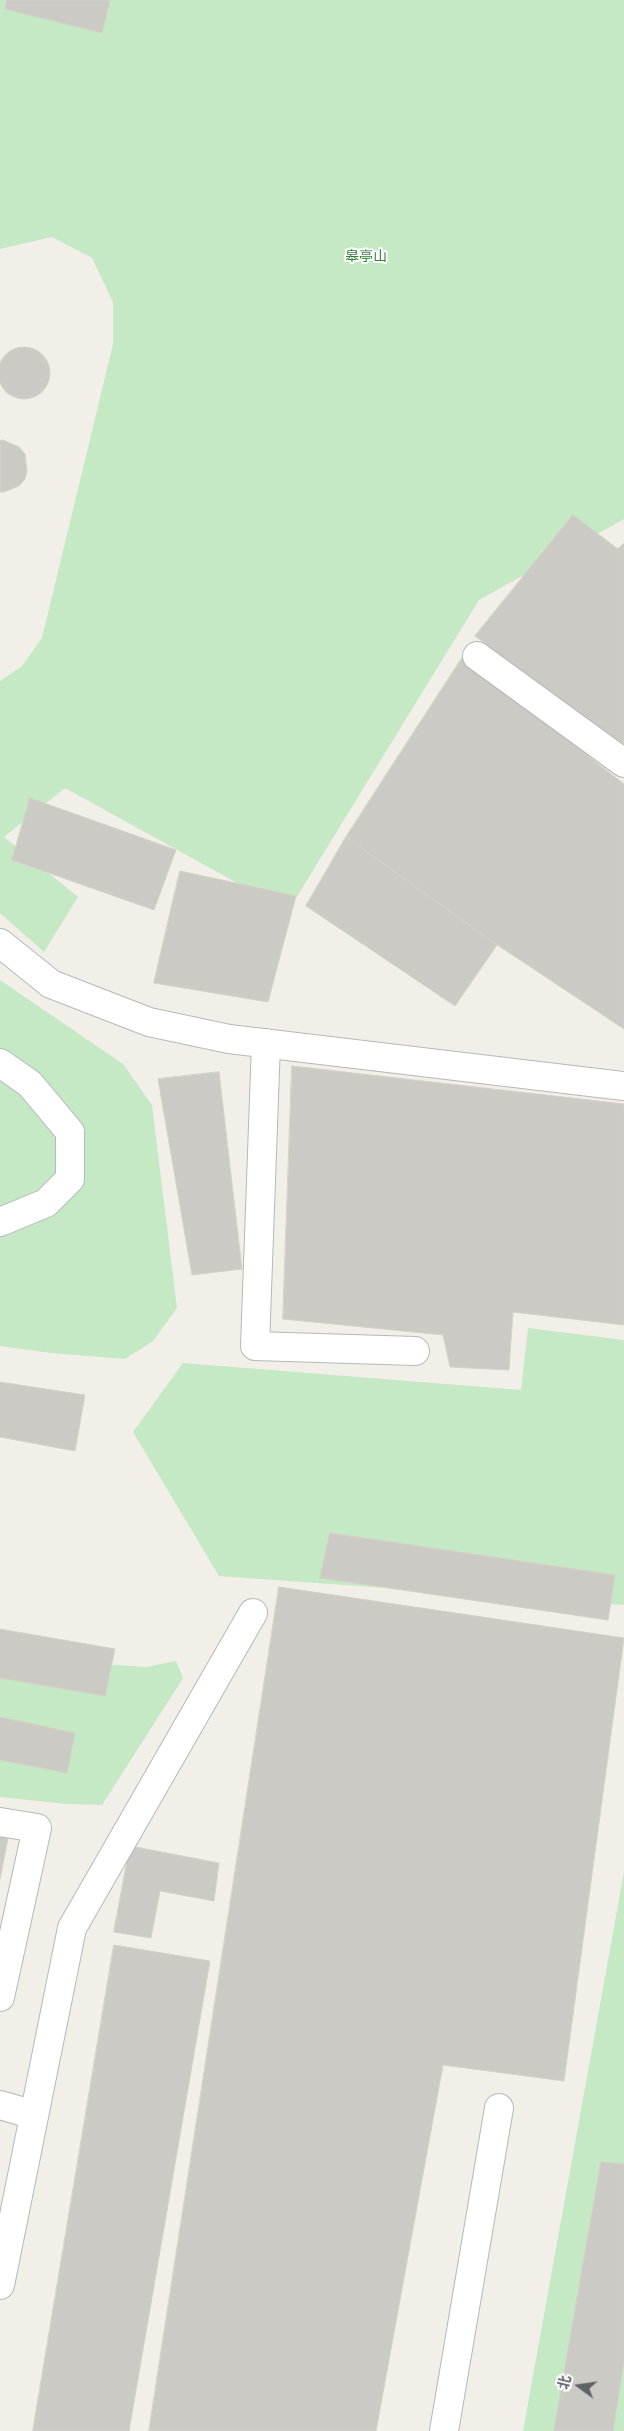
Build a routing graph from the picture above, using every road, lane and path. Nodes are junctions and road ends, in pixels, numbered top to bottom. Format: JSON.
{"nodes":[{"id":1,"x":477,"y":656,"type":"dead end"},
{"id":2,"x":624,"y":763,"type":"edge"},
{"id":3,"x":0,"y":943,"type":"edge"},
{"id":4,"x":266,"y":1043,"type":"junction"},
{"id":5,"x":0,"y":1063,"type":"edge"},
{"id":6,"x":624,"y":1086,"type":"edge"},
{"id":7,"x":0,"y":1222,"type":"edge"},
{"id":8,"x":415,"y":1352,"type":"dead end"},
{"id":9,"x":253,"y":1613,"type":"dead end"},
{"id":10,"x":0,"y":1822,"type":"edge"},
{"id":11,"x":0,"y":1997,"type":"edge"},
{"id":12,"x":0,"y":2105,"type":"edge"},
{"id":13,"x":499,"y":2108,"type":"dead end"},
{"id":14,"x":34,"y":2115,"type":"junction"},
{"id":15,"x":0,"y":2285,"type":"edge"},
{"id":16,"x":444,"y":2431,"type":"edge"}],
"edges":[{"from":1,"to":2,"type":"street"},
{"from":3,"to":4,"type":"street"},
{"from":4,"to":6,"type":"street"},
{"from":4,"to":8,"type":"street"},
{"from":5,"to":7,"type":"street"},
{"from":9,"to":14,"type":"street"},
{"from":10,"to":11,"type":"street"},
{"from":12,"to":14,"type":"street"},
{"from":13,"to":16,"type":"street"},
{"from":14,"to":15,"type":"street"}]}
